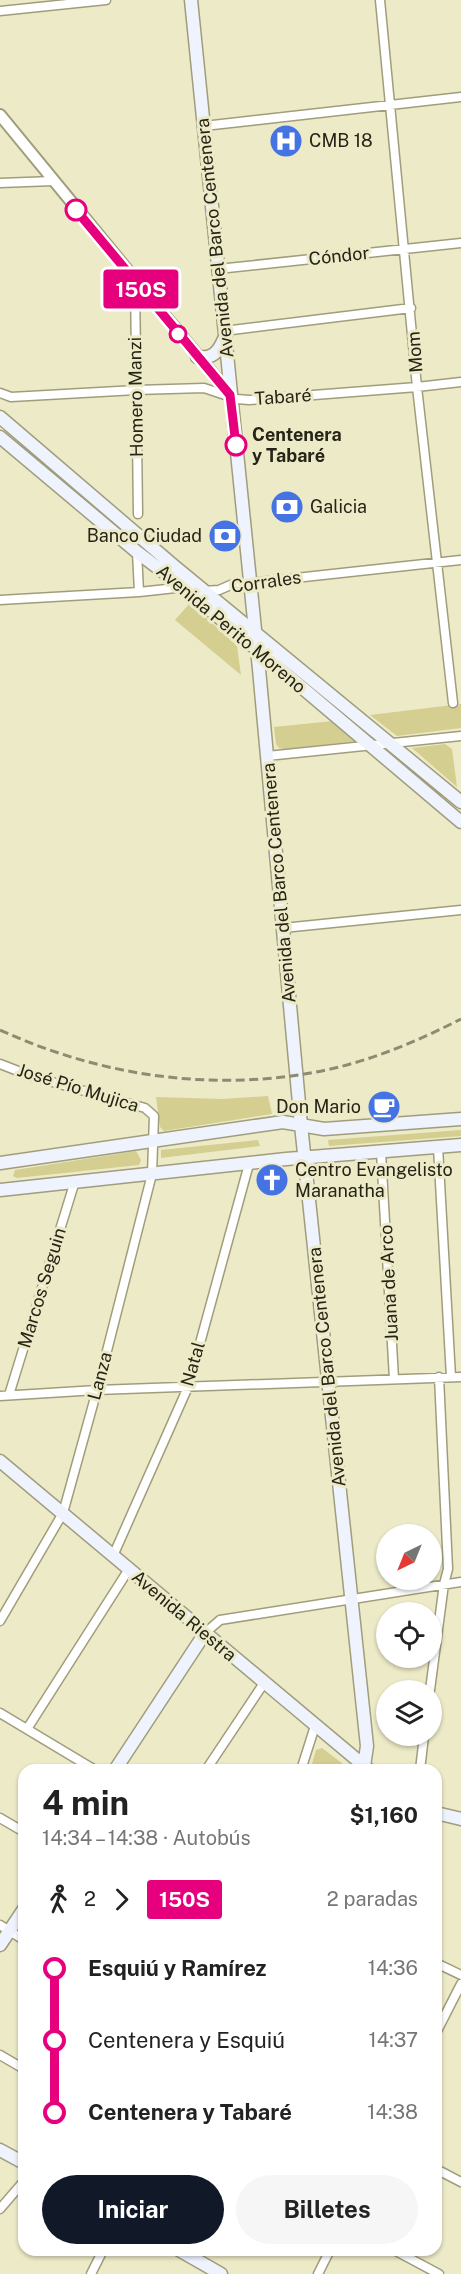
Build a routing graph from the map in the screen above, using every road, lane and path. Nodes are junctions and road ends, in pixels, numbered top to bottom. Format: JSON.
{"nodes":[{"id":1,"x":106,"y":0,"type":"edge"},
{"id":2,"x":191,"y":0,"type":"edge"},
{"id":3,"x":380,"y":0,"type":"edge"},
{"id":4,"x":0,"y":11,"type":"edge"},
{"id":5,"x":461,"y":97,"type":"edge"},
{"id":6,"x":391,"y":104,"type":"junction"},
{"id":7,"x":0,"y":114,"type":"edge"},
{"id":8,"x":204,"y":126,"type":"junction"},
{"id":9,"x":53,"y":181,"type":"junction"},
{"id":10,"x":0,"y":183,"type":"edge"},
{"id":11,"x":461,"y":243,"type":"edge"},
{"id":12,"x":405,"y":249,"type":"junction"},
{"id":13,"x":218,"y":269,"type":"junction"},
{"id":14,"x":135,"y":281,"type":"junction"},
{"id":15,"x":411,"y":308,"type":"junction"},
{"id":16,"x":224,"y":334,"type":"junction"},
{"id":17,"x":197,"y":357,"type":"junction"},
{"id":18,"x":461,"y":382,"type":"edge"},
{"id":19,"x":417,"y":387,"type":"junction"},
{"id":20,"x":136,"y":390,"type":"junction"},
{"id":21,"x":0,"y":393,"type":"edge"},
{"id":22,"x":230,"y":395,"type":"junction"},
{"id":23,"x":0,"y":417,"type":"edge"},
{"id":24,"x":0,"y":436,"type":"edge"},
{"id":25,"x":138,"y":514,"type":"dead end"},
{"id":26,"x":137,"y":552,"type":"junction"},
{"id":27,"x":461,"y":560,"type":"edge"},
{"id":28,"x":438,"y":563,"type":"junction"},
{"id":29,"x":249,"y":583,"type":"junction"},
{"id":30,"x":182,"y":586,"type":"junction"},
{"id":31,"x":139,"y":592,"type":"junction"},
{"id":32,"x":206,"y":592,"type":"junction"},
{"id":33,"x":0,"y":600,"type":"edge"},
{"id":34,"x":254,"y":631,"type":"junction"},
{"id":35,"x":256,"y":649,"type":"junction"},
{"id":36,"x":453,"y":703,"type":"dead end"},
{"id":37,"x":461,"y":736,"type":"edge"},
{"id":38,"x":391,"y":744,"type":"junction"},
{"id":39,"x":370,"y":746,"type":"junction"},
{"id":40,"x":267,"y":756,"type":"junction"},
{"id":41,"x":461,"y":802,"type":"edge"},
{"id":42,"x":461,"y":822,"type":"edge"},
{"id":43,"x":461,"y":910,"type":"edge"},
{"id":44,"x":283,"y":928,"type":"junction"},
{"id":45,"x":0,"y":1064,"type":"edge"},
{"id":46,"x":154,"y":1116,"type":"joint"},
{"id":47,"x":461,"y":1119,"type":"edge"},
{"id":48,"x":301,"y":1125,"type":"junction"},
{"id":49,"x":154,"y":1140,"type":"junction"},
{"id":50,"x":461,"y":1145,"type":"edge"},
{"id":51,"x":438,"y":1147,"type":"junction"},
{"id":52,"x":381,"y":1152,"type":"junction"},
{"id":53,"x":305,"y":1158,"type":"junction"},
{"id":54,"x":0,"y":1163,"type":"edge"},
{"id":55,"x":249,"y":1164,"type":"junction"},
{"id":56,"x":152,"y":1174,"type":"junction"},
{"id":57,"x":75,"y":1181,"type":"junction"},
{"id":58,"x":0,"y":1190,"type":"edge"},
{"id":59,"x":439,"y":1377,"type":"junction"},
{"id":60,"x":451,"y":1377,"type":"junction"},
{"id":61,"x":461,"y":1377,"type":"edge"},
{"id":62,"x":394,"y":1379,"type":"junction"},
{"id":63,"x":329,"y":1382,"type":"junction"},
{"id":64,"x":188,"y":1387,"type":"junction"},
{"id":65,"x":97,"y":1390,"type":"junction"},
{"id":66,"x":5,"y":1395,"type":"edge"},
{"id":67,"x":0,"y":1461,"type":"edge"},
{"id":68,"x":63,"y":1514,"type":"junction"},
{"id":69,"x":113,"y":1556,"type":"junction"},
{"id":70,"x":129,"y":1569,"type":"junction"},
{"id":71,"x":461,"y":1582,"type":"edge"},
{"id":72,"x":444,"y":1584,"type":"junction"},
{"id":73,"x":352,"y":1597,"type":"junction"},
{"id":74,"x":0,"y":1620,"type":"edge"},
{"id":75,"x":205,"y":1634,"type":"junction"},
{"id":76,"x":431,"y":1680,"type":"edge"},
{"id":77,"x":264,"y":1683,"type":"junction"},
{"id":78,"x":0,"y":1713,"type":"edge"},
{"id":79,"x":315,"y":1726,"type":"junction"},
{"id":80,"x":27,"y":1729,"type":"junction"},
{"id":81,"x":423,"y":1746,"type":"edge"},
{"id":82,"x":85,"y":1764,"type":"edge"},
{"id":83,"x":119,"y":1764,"type":"edge"},
{"id":84,"x":210,"y":1764,"type":"edge"},
{"id":85,"x":303,"y":1764,"type":"edge"},
{"id":86,"x":359,"y":1764,"type":"edge"},
{"id":87,"x":365,"y":1764,"type":"edge"},
{"id":88,"x":421,"y":1764,"type":"edge"},
{"id":89,"x":442,"y":1814,"type":"edge"},
{"id":90,"x":0,"y":1818,"type":"edge"},
{"id":91,"x":461,"y":1819,"type":"edge"},
{"id":92,"x":18,"y":1828,"type":"edge"},
{"id":93,"x":18,"y":1915,"type":"edge"},
{"id":94,"x":5,"y":1928,"type":"edge"},
{"id":95,"x":18,"y":1936,"type":"edge"},
{"id":96,"x":0,"y":1945,"type":"edge"},
{"id":97,"x":442,"y":1966,"type":"edge"},
{"id":98,"x":461,"y":1976,"type":"edge"},
{"id":99,"x":461,"y":1983,"type":"edge"},
{"id":100,"x":442,"y":2021,"type":"edge"},
{"id":101,"x":0,"y":2055,"type":"edge"},
{"id":102,"x":18,"y":2066,"type":"edge"},
{"id":103,"x":0,"y":2150,"type":"edge"},
{"id":104,"x":18,"y":2160,"type":"edge"},
{"id":105,"x":442,"y":2172,"type":"edge"},
{"id":106,"x":461,"y":2182,"type":"edge"},
{"id":107,"x":18,"y":2188,"type":"edge"},
{"id":108,"x":0,"y":2209,"type":"edge"},
{"id":109,"x":100,"y":2256,"type":"edge"},
{"id":110,"x":190,"y":2256,"type":"edge"},
{"id":111,"x":327,"y":2256,"type":"edge"},
{"id":112,"x":405,"y":2256,"type":"edge"},
{"id":113,"x":91,"y":2274,"type":"edge"},
{"id":114,"x":221,"y":2274,"type":"edge"},
{"id":115,"x":318,"y":2274,"type":"edge"},
{"id":116,"x":439,"y":2274,"type":"edge"}],
"edges":[{"from":1,"to":4,"type":"street"},
{"from":2,"to":8,"type":"main road","name":"Avenida del Barco Centenera"},
{"from":3,"to":6,"type":"street","name":"Mom"},
{"from":5,"to":6,"type":"street"},
{"from":6,"to":8,"type":"street"},
{"from":6,"to":12,"type":"street","name":"Mom"},
{"from":7,"to":9,"type":"street"},
{"from":8,"to":13,"type":"main road","name":"Avenida del Barco Centenera"},
{"from":9,"to":10,"type":"street"},
{"from":9,"to":14,"type":"street"},
{"from":11,"to":12,"type":"street","name":"Cóndor"},
{"from":12,"to":13,"type":"street","name":"Cóndor"},
{"from":12,"to":15,"type":"street","name":"Mom"},
{"from":13,"to":16,"type":"main road","name":"Avenida del Barco Centenera"},
{"from":14,"to":17,"type":"street"},
{"from":14,"to":20,"type":"street","name":"Homero Manzi"},
{"from":15,"to":16,"type":"street"},
{"from":15,"to":19,"type":"street","name":"Mom"},
{"from":16,"to":17,"type":"main road"},
{"from":16,"to":22,"type":"main road","name":"Avenida del Barco Centenera"},
{"from":17,"to":22,"type":"street"},
{"from":18,"to":19,"type":"street","name":"Tabaré"},
{"from":19,"to":22,"type":"street","name":"Tabaré"},
{"from":19,"to":28,"type":"street","name":"Mom"},
{"from":20,"to":21,"type":"street","name":"Tabaré"},
{"from":20,"to":22,"type":"street","name":"Tabaré"},
{"from":20,"to":25,"type":"street","name":"Homero Manzi"},
{"from":22,"to":29,"type":"main road","name":"Avenida del Barco Centenera"},
{"from":23,"to":32,"type":"main road","name":"Avenida Perito Moreno"},
{"from":24,"to":26,"type":"main road","name":"Avenida Perito Moreno"},
{"from":26,"to":30,"type":"main road","name":"Avenida Perito Moreno"},
{"from":26,"to":31,"type":"street"},
{"from":27,"to":28,"type":"street","name":"Corrales"},
{"from":28,"to":29,"type":"street","name":"Corrales"},
{"from":28,"to":36,"type":"street","name":"Mom"},
{"from":29,"to":32,"type":"street","name":"Corrales"},
{"from":29,"to":34,"type":"main road","name":"Avenida del Barco Centenera"},
{"from":30,"to":31,"type":"street","name":"Corrales"},
{"from":30,"to":32,"type":"street","name":"Corrales"},
{"from":30,"to":35,"type":"main road","name":"Avenida Perito Moreno"},
{"from":31,"to":33,"type":"street","name":"Corrales"},
{"from":32,"to":34,"type":"main road","name":"Avenida Perito Moreno"},
{"from":34,"to":35,"type":"main road","name":"Avenida del Barco Centenera"},
{"from":34,"to":38,"type":"main road","name":"Avenida Perito Moreno"},
{"from":35,"to":39,"type":"main road","name":"Avenida Perito Moreno"},
{"from":35,"to":40,"type":"main road","name":"Avenida del Barco Centenera"},
{"from":37,"to":38,"type":"street"},
{"from":38,"to":39,"type":"street"},
{"from":38,"to":41,"type":"main road","name":"Avenida Perito Moreno"},
{"from":39,"to":40,"type":"street"},
{"from":39,"to":42,"type":"main road","name":"Avenida Perito Moreno"},
{"from":40,"to":44,"type":"main road","name":"Avenida del Barco Centenera"},
{"from":43,"to":44,"type":"street"},
{"from":44,"to":48,"type":"main road","name":"Avenida del Barco Centenera"},
{"from":45,"to":46,"type":"street","name":"José Pío Mujica"},
{"from":46,"to":49,"type":"street","name":"Lanza"},
{"from":47,"to":48,"type":"main road"},
{"from":48,"to":49,"type":"main road"},
{"from":48,"to":53,"type":"main road","name":"Avenida del Barco Centenera"},
{"from":49,"to":54,"type":"main road"},
{"from":49,"to":56,"type":"street","name":"Lanza"},
{"from":50,"to":51,"type":"main road"},
{"from":51,"to":52,"type":"main road"},
{"from":51,"to":60,"type":"street"},
{"from":52,"to":53,"type":"main road"},
{"from":52,"to":62,"type":"street","name":"Juana de Arco"},
{"from":53,"to":55,"type":"main road"},
{"from":53,"to":63,"type":"main road","name":"Avenida del Barco Centenera"},
{"from":55,"to":56,"type":"main road"},
{"from":55,"to":64,"type":"street","name":"Natal"},
{"from":56,"to":57,"type":"main road"},
{"from":56,"to":65,"type":"street","name":"Lanza"},
{"from":57,"to":58,"type":"main road"},
{"from":57,"to":66,"type":"street","name":"Marcos Seguin"},
{"from":59,"to":60,"type":"street"},
{"from":59,"to":62,"type":"street"},
{"from":59,"to":72,"type":"street"},
{"from":60,"to":61,"type":"street"},
{"from":62,"to":63,"type":"street"},
{"from":63,"to":64,"type":"street"},
{"from":63,"to":73,"type":"main road","name":"Avenida del Barco Centenera"},
{"from":64,"to":65,"type":"street"},
{"from":64,"to":69,"type":"street","name":"Natal"},
{"from":65,"to":66,"type":"street"},
{"from":65,"to":68,"type":"street","name":"Lanza"},
{"from":67,"to":68,"type":"main road","name":"Avenida Riestra"},
{"from":68,"to":69,"type":"main road","name":"Avenida Riestra"},
{"from":68,"to":74,"type":"street","name":"Lanza"},
{"from":69,"to":70,"type":"main road","name":"Avenida Riestra"},
{"from":70,"to":75,"type":"main road","name":"Avenida Riestra"},
{"from":70,"to":80,"type":"street"},
{"from":71,"to":72,"type":"street"},
{"from":72,"to":73,"type":"street"},
{"from":72,"to":76,"type":"street"},
{"from":73,"to":75,"type":"street"},
{"from":73,"to":87,"type":"main road","name":"Avenida del Barco Centenera"},
{"from":75,"to":77,"type":"main road","name":"Avenida Riestra"},
{"from":75,"to":83,"type":"main road"},
{"from":77,"to":79,"type":"main road","name":"Avenida Riestra"},
{"from":77,"to":84,"type":"street"},
{"from":78,"to":80,"type":"street"},
{"from":79,"to":85,"type":"street"},
{"from":79,"to":86,"type":"main road","name":"Avenida Riestra"},
{"from":80,"to":82,"type":"street"},
{"from":81,"to":88,"type":"street"},
{"from":89,"to":91,"type":"main road"},
{"from":90,"to":92,"type":"street"},
{"from":93,"to":94,"type":"main road"},
{"from":94,"to":95,"type":"street"},
{"from":94,"to":96,"type":"main road"},
{"from":97,"to":98,"type":"street"},
{"from":99,"to":100,"type":"street"},
{"from":101,"to":102,"type":"street"},
{"from":103,"to":104,"type":"main road"},
{"from":105,"to":106,"type":"street"},
{"from":107,"to":108,"type":"street"},
{"from":109,"to":113,"type":"street"},
{"from":110,"to":114,"type":"main road"},
{"from":111,"to":115,"type":"street"},
{"from":112,"to":116,"type":"street"}]}
